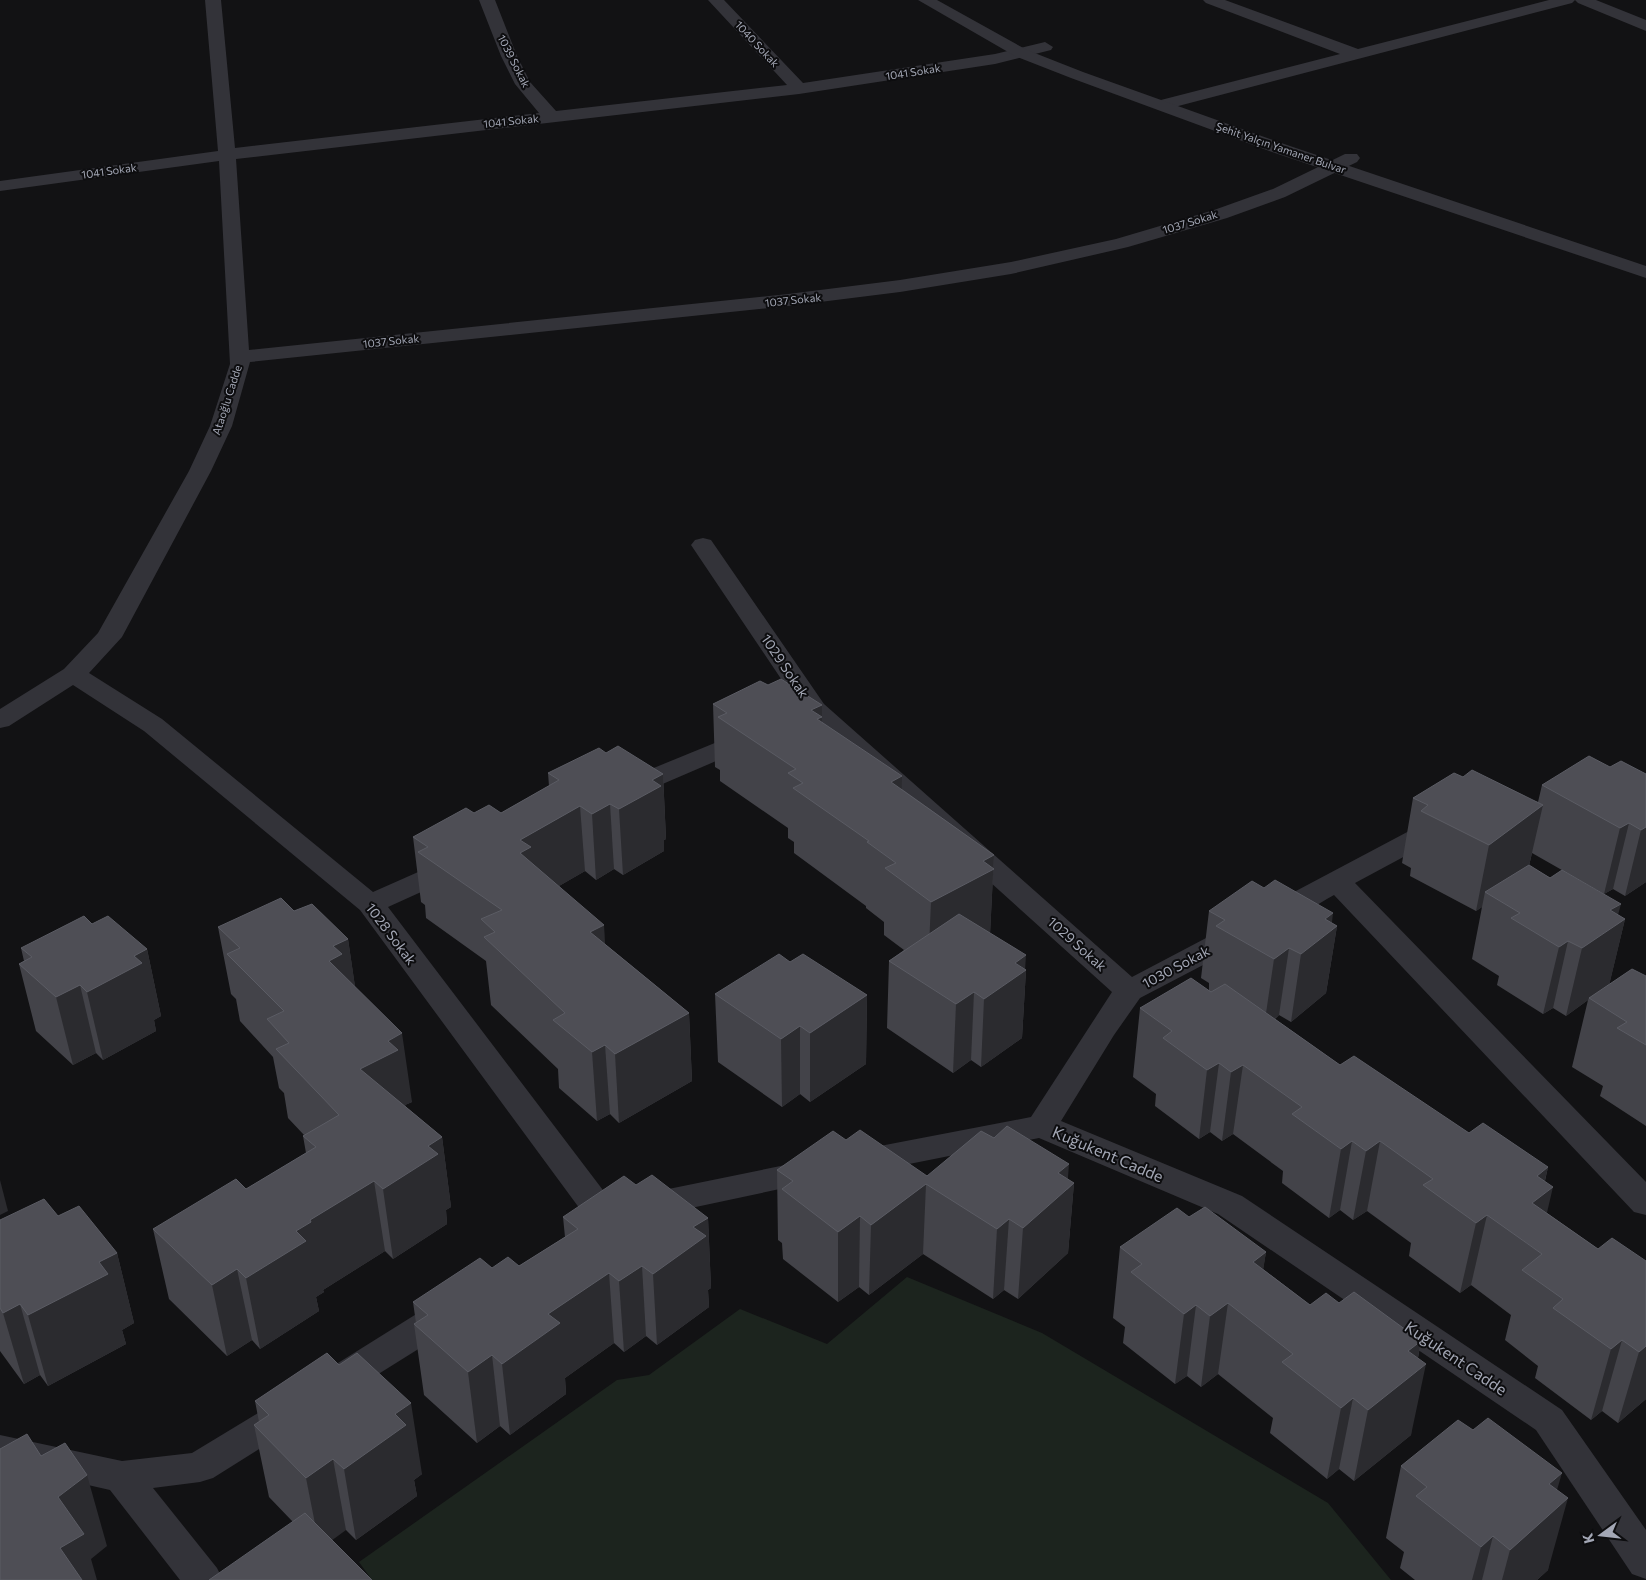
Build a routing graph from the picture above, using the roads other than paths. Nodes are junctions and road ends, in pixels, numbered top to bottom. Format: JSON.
{"nodes":[{"id":1,"x":213,"y":0,"type":"edge"},
{"id":2,"x":487,"y":0,"type":"edge"},
{"id":3,"x":716,"y":0,"type":"edge"},
{"id":4,"x":926,"y":0,"type":"edge"},
{"id":5,"x":949,"y":0,"type":"edge"},
{"id":6,"x":1211,"y":0,"type":"edge"},
{"id":7,"x":1567,"y":0,"type":"edge"},
{"id":8,"x":1584,"y":0,"type":"edge"},
{"id":9,"x":1646,"y":26,"type":"edge"},
{"id":10,"x":1045,"y":47,"type":"junction"},
{"id":11,"x":1022,"y":53,"type":"junction"},
{"id":12,"x":1358,"y":55,"type":"junction"},
{"id":13,"x":798,"y":89,"type":"junction"},
{"id":14,"x":1181,"y":99,"type":"junction"},
{"id":15,"x":1163,"y":105,"type":"junction"},
{"id":16,"x":551,"y":116,"type":"junction"},
{"id":17,"x":227,"y":154,"type":"junction"},
{"id":18,"x":1350,"y":158,"type":"junction"},
{"id":19,"x":1331,"y":165,"type":"junction"},
{"id":20,"x":0,"y":186,"type":"edge"},
{"id":21,"x":1646,"y":256,"type":"edge"},
{"id":22,"x":1646,"y":272,"type":"edge"},
{"id":23,"x":239,"y":357,"type":"junction"},
{"id":24,"x":703,"y":545,"type":"dead end"},
{"id":25,"x":73,"y":674,"type":"junction"},
{"id":26,"x":815,"y":710,"type":"junction"},
{"id":27,"x":0,"y":720,"type":"edge"},
{"id":28,"x":603,"y":800,"type":"edge"},
{"id":29,"x":1464,"y":813,"type":"edge"},
{"id":30,"x":477,"y":856,"type":"edge"},
{"id":31,"x":1338,"y":882,"type":"junction"},
{"id":32,"x":370,"y":904,"type":"junction"},
{"id":33,"x":1130,"y":991,"type":"junction"},
{"id":34,"x":1042,"y":1126,"type":"junction"},
{"id":35,"x":1646,"y":1203,"type":"edge"},
{"id":36,"x":591,"y":1223,"type":"joint"},
{"id":37,"x":477,"y":1294,"type":"edge"},
{"id":38,"x":0,"y":1450,"type":"edge"},
{"id":39,"x":122,"y":1476,"type":"junction"},
{"id":40,"x":1646,"y":1562,"type":"edge"},
{"id":41,"x":204,"y":1580,"type":"edge"}],
"edges":[{"from":1,"to":17,"type":"street","name":"Ataoğlu Cadde"},
{"from":2,"to":16,"type":"street","name":"1039 Sokak"},
{"from":3,"to":13,"type":"street","name":"1040 Sokak"},
{"from":4,"to":11,"type":"street","name":"Şehit Yalçın Yamaner Bulvar"},
{"from":5,"to":10,"type":"street"},
{"from":6,"to":12,"type":"street"},
{"from":7,"to":12,"type":"street"},
{"from":8,"to":9,"type":"street"},
{"from":10,"to":11,"type":"street","name":"1041 Sokak"},
{"from":10,"to":14,"type":"street"},
{"from":11,"to":13,"type":"street","name":"1041 Sokak"},
{"from":11,"to":15,"type":"street","name":"Şehit Yalçın Yamaner Bulvar"},
{"from":12,"to":14,"type":"street"},
{"from":13,"to":16,"type":"street","name":"1041 Sokak"},
{"from":14,"to":15,"type":"street"},
{"from":14,"to":18,"type":"street"},
{"from":15,"to":19,"type":"street","name":"Şehit Yalçın Yamaner Bulvar"},
{"from":16,"to":17,"type":"street","name":"1041 Sokak"},
{"from":17,"to":20,"type":"street","name":"1041 Sokak"},
{"from":17,"to":23,"type":"street","name":"Ataoğlu Cadde"},
{"from":18,"to":19,"type":"street","name":"1037 Sokak"},
{"from":18,"to":21,"type":"street"},
{"from":19,"to":22,"type":"street","name":"Şehit Yalçın Yamaner Bulvar"},
{"from":19,"to":23,"type":"street","name":"1037 Sokak"},
{"from":23,"to":25,"type":"street","name":"Ataoğlu Cadde"},
{"from":24,"to":26,"type":"street","name":"1029 Sokak"},
{"from":25,"to":27,"type":"street","name":"Ataoğlu Cadde"},
{"from":25,"to":32,"type":"street","name":"1028 Sokak"},
{"from":26,"to":28,"type":"street"},
{"from":26,"to":33,"type":"street","name":"1029 Sokak"},
{"from":29,"to":31,"type":"street","name":"1030 Sokak"},
{"from":30,"to":32,"type":"street"},
{"from":31,"to":33,"type":"street","name":"1030 Sokak"},
{"from":31,"to":35,"type":"street"},
{"from":32,"to":36,"type":"street","name":"1028 Sokak"},
{"from":33,"to":34,"type":"street","name":"1030 Sokak"},
{"from":34,"to":36,"type":"street","name":"Kuğukent Cadde"},
{"from":34,"to":40,"type":"street","name":"Kuğukent Cadde"},
{"from":37,"to":39,"type":"street"},
{"from":38,"to":39,"type":"street"},
{"from":39,"to":41,"type":"street"}]}
